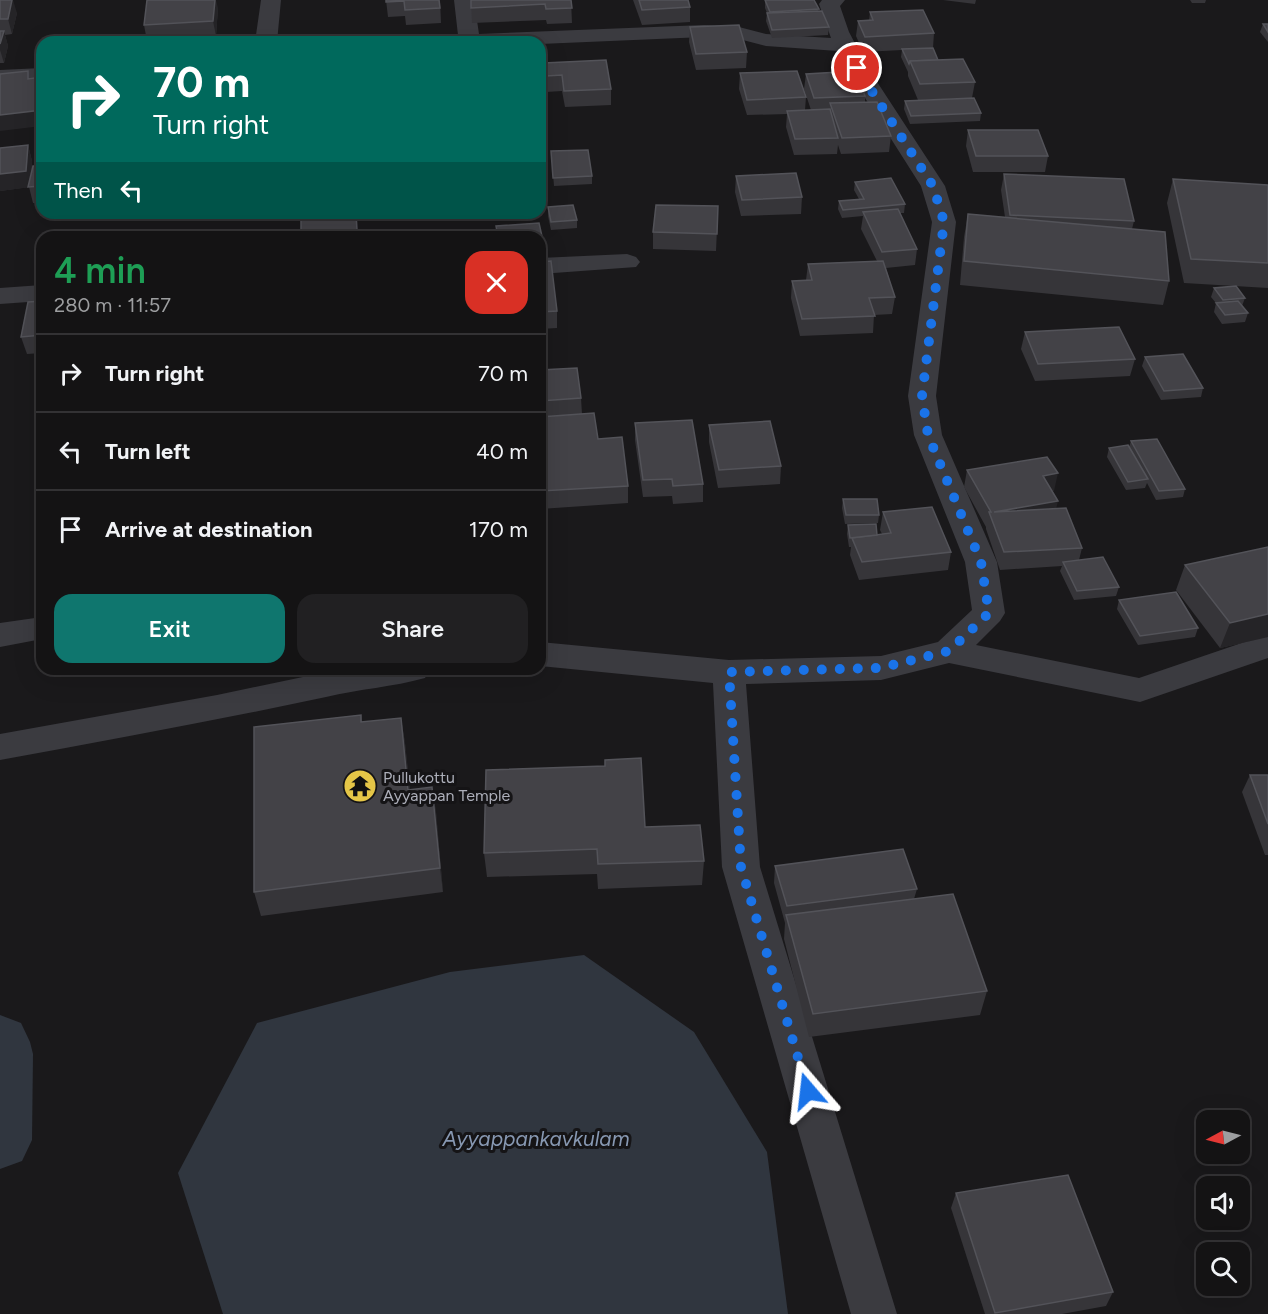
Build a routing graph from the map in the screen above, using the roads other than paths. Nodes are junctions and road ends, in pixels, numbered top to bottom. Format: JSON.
{"nodes":[{"id":1,"x":271,"y":0,"type":"edge"},
{"id":2,"x":464,"y":0,"type":"edge"},
{"id":3,"x":835,"y":0,"type":"edge"},
{"id":4,"x":267,"y":36,"type":"edge"},
{"id":5,"x":460,"y":36,"type":"edge"},
{"id":6,"x":546,"y":37,"type":"edge"},
{"id":7,"x":844,"y":45,"type":"junction"},
{"id":8,"x":36,"y":74,"type":"edge"},
{"id":9,"x":0,"y":77,"type":"edge"},
{"id":10,"x":627,"y":262,"type":"dead end"},
{"id":11,"x":546,"y":266,"type":"edge"},
{"id":12,"x":36,"y":293,"type":"edge"},
{"id":13,"x":0,"y":296,"type":"edge"},
{"id":14,"x":36,"y":629,"type":"edge"},
{"id":15,"x":0,"y":635,"type":"edge"},
{"id":16,"x":1268,"y":646,"type":"edge"},
{"id":17,"x":949,"y":651,"type":"junction"},
{"id":18,"x":546,"y":655,"type":"edge"},
{"id":19,"x":729,"y":672,"type":"junction"},
{"id":20,"x":373,"y":675,"type":"edge"},
{"id":21,"x":0,"y":747,"type":"edge"},
{"id":22,"x":874,"y":1314,"type":"edge"}],
"edges":[{"from":1,"to":4,"type":"street"},
{"from":2,"to":5,"type":"street"},
{"from":3,"to":7,"type":"street"},
{"from":6,"to":7,"type":"street"},
{"from":7,"to":17,"type":"street"},
{"from":8,"to":9,"type":"street"},
{"from":10,"to":11,"type":"street"},
{"from":12,"to":13,"type":"street"},
{"from":14,"to":15,"type":"street"},
{"from":16,"to":17,"type":"street"},
{"from":17,"to":19,"type":"street"},
{"from":18,"to":19,"type":"street"},
{"from":19,"to":22,"type":"street"},
{"from":20,"to":21,"type":"street"}]}
